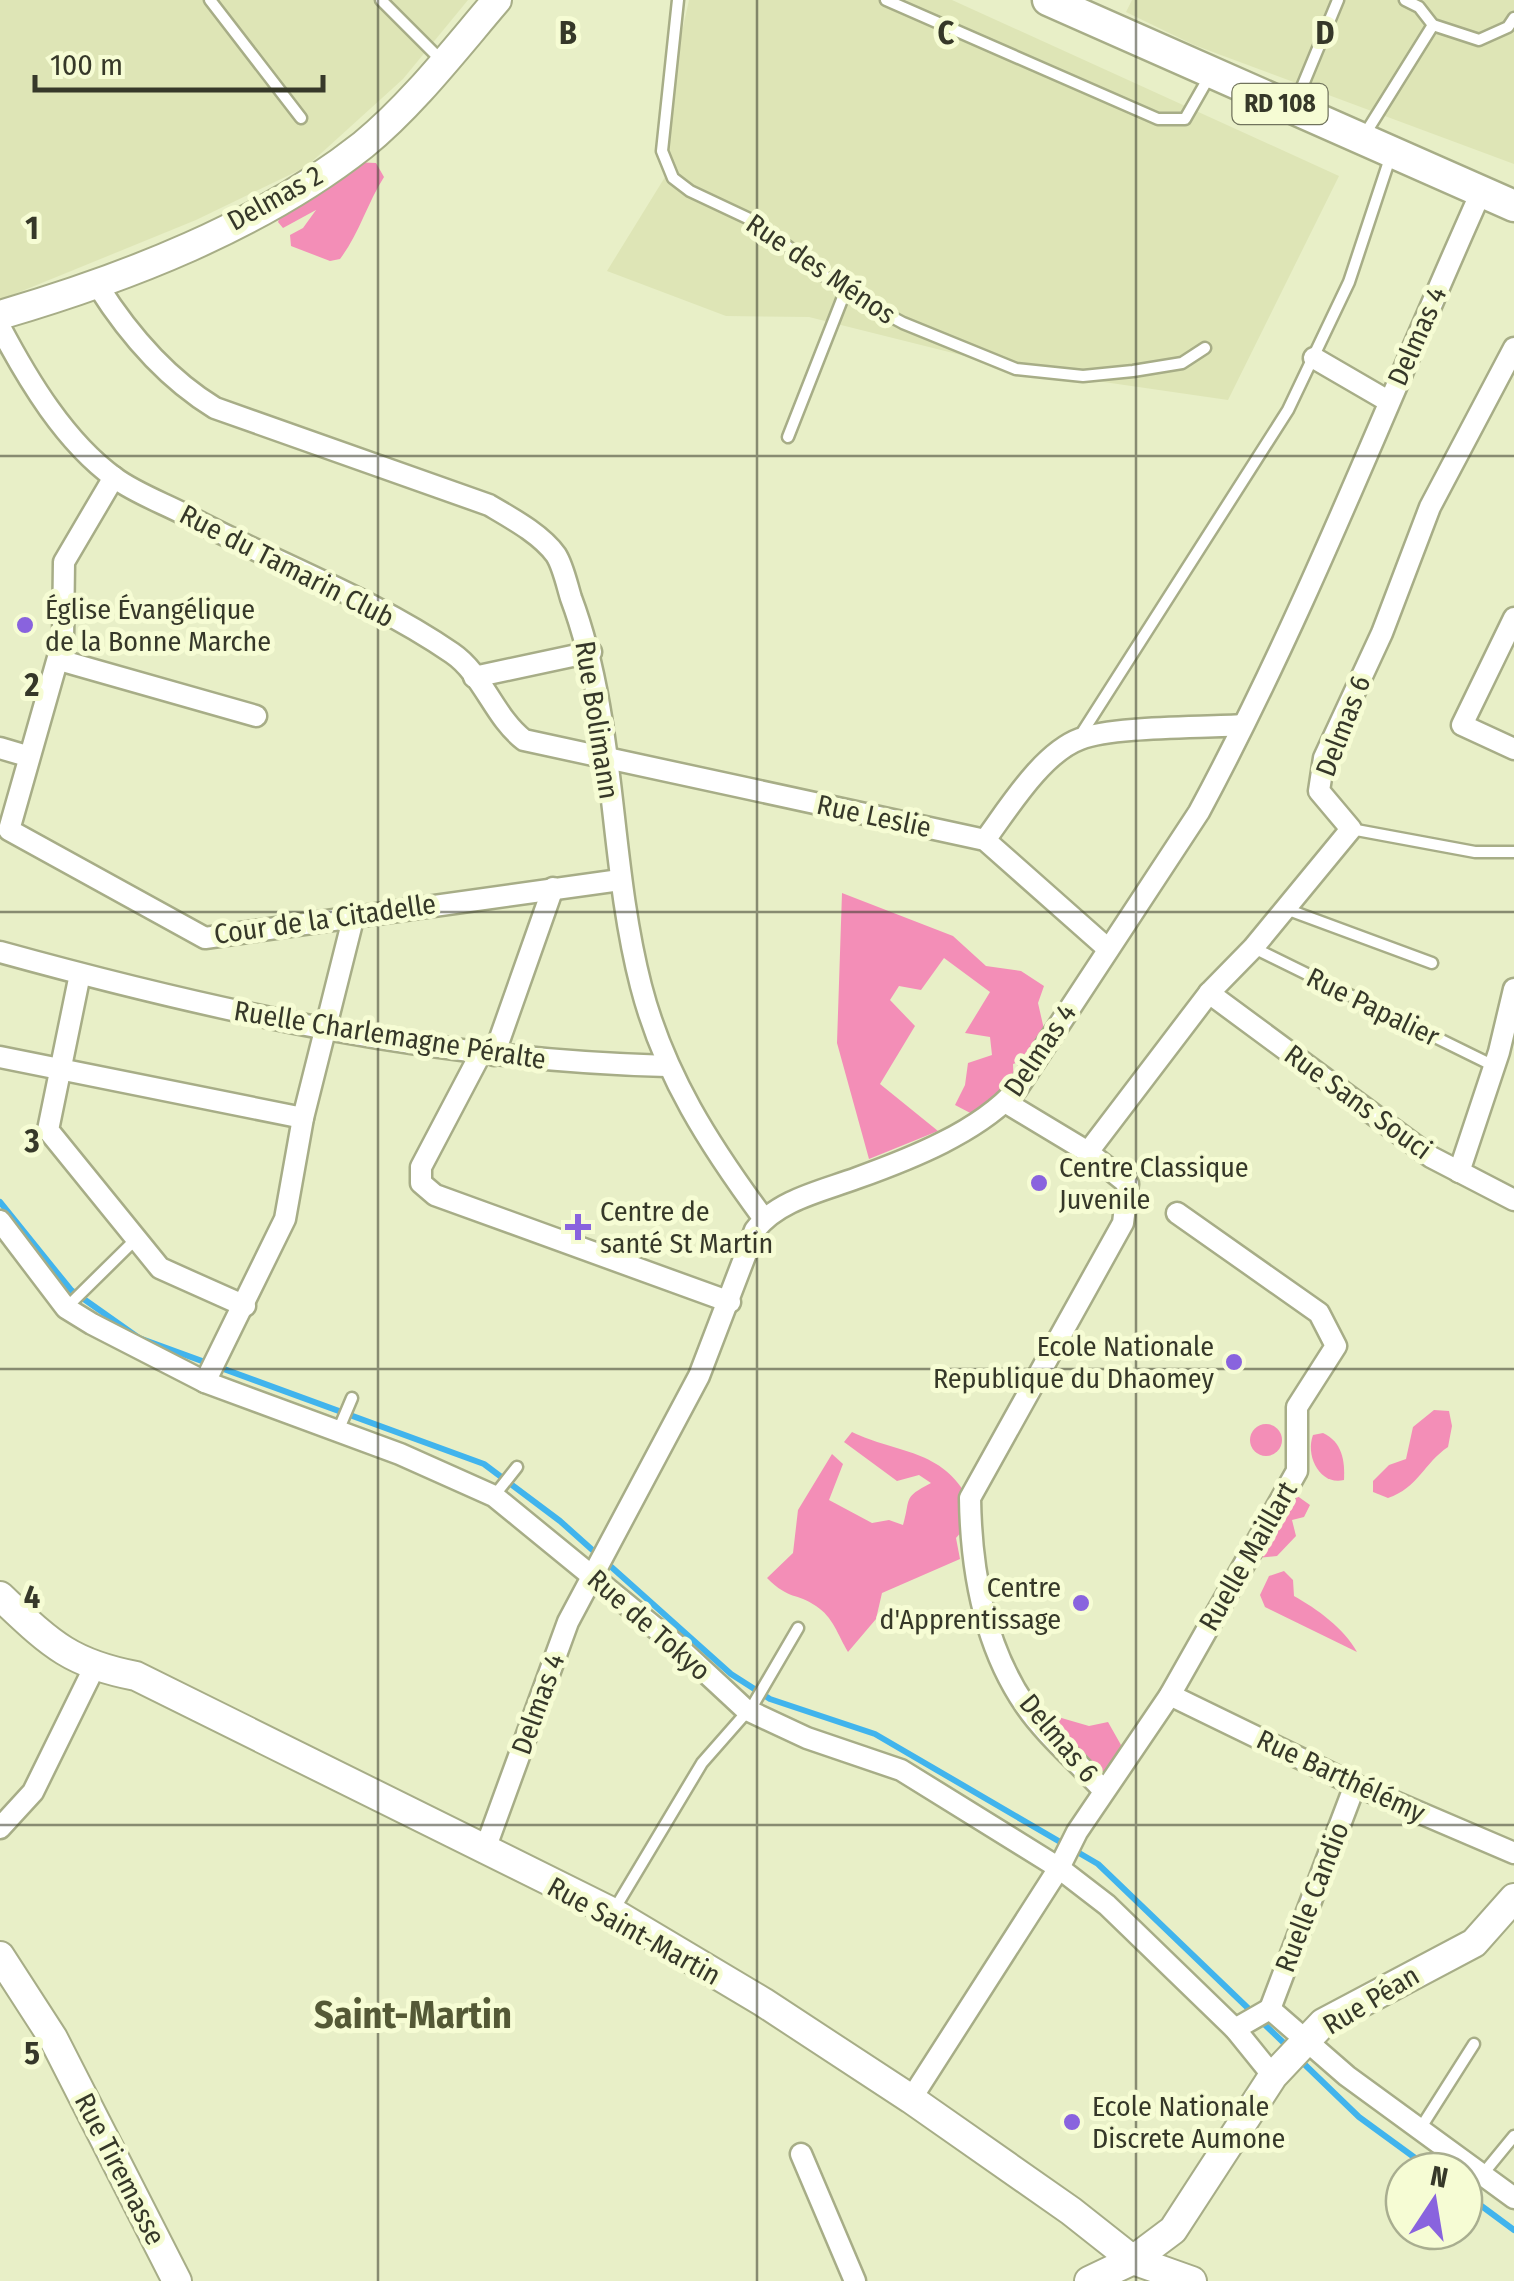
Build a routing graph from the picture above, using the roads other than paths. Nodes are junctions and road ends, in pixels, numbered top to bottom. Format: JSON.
{"nodes":[{"id":1,"x":210,"y":0,"type":"edge"},
{"id":2,"x":382,"y":0,"type":"edge"},
{"id":3,"x":497,"y":0,"type":"edge"},
{"id":4,"x":678,"y":0,"type":"edge"},
{"id":5,"x":886,"y":0,"type":"edge"},
{"id":6,"x":1338,"y":0,"type":"edge"},
{"id":7,"x":1405,"y":0,"type":"edge"},
{"id":8,"x":1055,"y":1,"type":"edge"},
{"id":9,"x":1514,"y":18,"type":"edge"},
{"id":10,"x":1433,"y":25,"type":"junction"},
{"id":11,"x":444,"y":62,"type":"junction"},
{"id":12,"x":1211,"y":73,"type":"junction"},
{"id":13,"x":1293,"y":110,"type":"junction"},
{"id":14,"x":302,"y":118,"type":"dead end"},
{"id":15,"x":1361,"y":140,"type":"junction"},
{"id":16,"x":1392,"y":154,"type":"junction"},
{"id":17,"x":1481,"y":192,"type":"junction"},
{"id":18,"x":1514,"y":206,"type":"edge"},
{"id":19,"x":98,"y":286,"type":"junction"},
{"id":20,"x":845,"y":292,"type":"junction"},
{"id":21,"x":0,"y":315,"type":"edge"},
{"id":22,"x":0,"y":327,"type":"edge"},
{"id":23,"x":1205,"y":348,"type":"dead end"},
{"id":24,"x":1514,"y":348,"type":"edge"},
{"id":25,"x":1314,"y":358,"type":"junction"},
{"id":26,"x":1388,"y":401,"type":"junction"},
{"id":27,"x":788,"y":436,"type":"dead end"},
{"id":28,"x":114,"y":477,"type":"junction"},
{"id":29,"x":1514,"y":618,"type":"edge"},
{"id":30,"x":591,"y":652,"type":"junction"},
{"id":31,"x":59,"y":660,"type":"junction"},
{"id":32,"x":474,"y":677,"type":"junction"},
{"id":33,"x":256,"y":716,"type":"dead end"},
{"id":34,"x":1243,"y":725,"type":"junction"},
{"id":35,"x":1078,"y":739,"type":"junction"},
{"id":36,"x":0,"y":748,"type":"edge"},
{"id":37,"x":1514,"y":749,"type":"edge"},
{"id":38,"x":27,"y":756,"type":"junction"},
{"id":39,"x":604,"y":758,"type":"junction"},
{"id":40,"x":1350,"y":829,"type":"junction"},
{"id":41,"x":985,"y":840,"type":"junction"},
{"id":42,"x":1514,"y":852,"type":"edge"},
{"id":43,"x":620,"y":880,"type":"junction"},
{"id":44,"x":553,"y":888,"type":"junction"},
{"id":45,"x":1285,"y":908,"type":"junction"},
{"id":46,"x":354,"y":916,"type":"junction"},
{"id":47,"x":1106,"y":948,"type":"junction"},
{"id":48,"x":1253,"y":948,"type":"junction"},
{"id":49,"x":0,"y":952,"type":"edge"},
{"id":50,"x":1432,"y":963,"type":"dead end"},
{"id":51,"x":80,"y":974,"type":"junction"},
{"id":52,"x":1514,"y":989,"type":"edge"},
{"id":53,"x":1208,"y":993,"type":"junction"},
{"id":54,"x":325,"y":1030,"type":"junction"},
{"id":55,"x":487,"y":1054,"type":"junction"},
{"id":56,"x":0,"y":1057,"type":"edge"},
{"id":57,"x":667,"y":1066,"type":"junction"},
{"id":58,"x":1494,"y":1066,"type":"junction"},
{"id":59,"x":60,"y":1070,"type":"junction"},
{"id":60,"x":1006,"y":1102,"type":"junction"},
{"id":61,"x":302,"y":1118,"type":"junction"},
{"id":62,"x":1088,"y":1152,"type":"junction"},
{"id":63,"x":1459,"y":1172,"type":"junction"},
{"id":64,"x":1514,"y":1200,"type":"edge"},
{"id":65,"x":1178,"y":1213,"type":"dead end"},
{"id":66,"x":764,"y":1219,"type":"junction"},
{"id":67,"x":0,"y":1222,"type":"edge"},
{"id":68,"x":137,"y":1239,"type":"junction"},
{"id":69,"x":730,"y":1302,"type":"junction"},
{"id":70,"x":245,"y":1306,"type":"junction"},
{"id":71,"x":66,"y":1308,"type":"junction"},
{"id":72,"x":205,"y":1382,"type":"junction"},
{"id":73,"x":352,"y":1398,"type":"dead end"},
{"id":74,"x":340,"y":1427,"type":"junction"},
{"id":75,"x":517,"y":1466,"type":"dead end"},
{"id":76,"x":497,"y":1492,"type":"junction"},
{"id":77,"x":600,"y":1566,"type":"junction"},
{"id":78,"x":0,"y":1596,"type":"edge"},
{"id":79,"x":798,"y":1628,"type":"dead end"},
{"id":80,"x":94,"y":1668,"type":"junction"},
{"id":81,"x":1170,"y":1696,"type":"junction"},
{"id":82,"x":749,"y":1707,"type":"junction"},
{"id":83,"x":1355,"y":1785,"type":"junction"},
{"id":84,"x":1104,"y":1791,"type":"junction"},
{"id":85,"x":0,"y":1828,"type":"edge"},
{"id":86,"x":484,"y":1852,"type":"junction"},
{"id":87,"x":1514,"y":1853,"type":"edge"},
{"id":88,"x":1059,"y":1868,"type":"junction"},
{"id":89,"x":1514,"y":1898,"type":"edge"},
{"id":90,"x":612,"y":1912,"type":"junction"},
{"id":91,"x":0,"y":1956,"type":"edge"},
{"id":92,"x":1270,"y":2009,"type":"junction"},
{"id":93,"x":1234,"y":2029,"type":"junction"},
{"id":94,"x":1306,"y":2044,"type":"junction"},
{"id":95,"x":1474,"y":2044,"type":"dead end"},
{"id":96,"x":1273,"y":2076,"type":"junction"},
{"id":97,"x":911,"y":2099,"type":"junction"},
{"id":98,"x":1420,"y":2129,"type":"junction"},
{"id":99,"x":1514,"y":2136,"type":"edge"},
{"id":100,"x":1450,"y":2151,"type":"edge"},
{"id":101,"x":802,"y":2154,"type":"dead end"},
{"id":102,"x":1484,"y":2172,"type":"edge"},
{"id":103,"x":1484,"y":2176,"type":"edge"},
{"id":104,"x":1514,"y":2198,"type":"edge"},
{"id":105,"x":1133,"y":2260,"type":"junction"},
{"id":106,"x":177,"y":2281,"type":"edge"},
{"id":107,"x":855,"y":2281,"type":"edge"},
{"id":108,"x":1089,"y":2281,"type":"edge"},
{"id":109,"x":1192,"y":2281,"type":"edge"}],
"edges":[{"from":1,"to":14,"type":"lane"},
{"from":2,"to":11,"type":"lane"},
{"from":3,"to":11,"type":"street","name":"Delmas 2"},
{"from":4,"to":20,"type":"lane","name":"Rue des Ménos"},
{"from":5,"to":12,"type":"lane"},
{"from":6,"to":13,"type":"lane"},
{"from":7,"to":10,"type":"lane"},
{"from":8,"to":12,"type":"main road","number":"RD 108"},
{"from":9,"to":10,"type":"lane"},
{"from":10,"to":15,"type":"lane"},
{"from":11,"to":19,"type":"street","name":"Delmas 2"},
{"from":12,"to":13,"type":"main road","number":"RD 108"},
{"from":13,"to":15,"type":"main road","number":"RD 108"},
{"from":15,"to":16,"type":"main road","number":"RD 108"},
{"from":16,"to":17,"type":"main road","number":"RD 108"},
{"from":16,"to":25,"type":"lane"},
{"from":17,"to":18,"type":"main road","number":"RD 108"},
{"from":17,"to":26,"type":"street","name":"Delmas 4"},
{"from":19,"to":21,"type":"street","name":"Delmas 2"},
{"from":19,"to":30,"type":"street","name":"Rue Bolimann"},
{"from":20,"to":23,"type":"lane","name":"Rue des Ménos"},
{"from":20,"to":27,"type":"lane"},
{"from":22,"to":28,"type":"street","name":"Rue du Tamarin Club"},
{"from":24,"to":40,"type":"street","name":"Delmas 6"},
{"from":25,"to":26,"type":"street"},
{"from":25,"to":35,"type":"lane"},
{"from":26,"to":34,"type":"street","name":"Delmas 4"},
{"from":28,"to":31,"type":"street","name":"Cour de la Citadelle"},
{"from":28,"to":32,"type":"street","name":"Rue du Tamarin Club"},
{"from":29,"to":37,"type":"street"},
{"from":30,"to":32,"type":"street"},
{"from":30,"to":39,"type":"street","name":"Rue Bolimann"},
{"from":31,"to":33,"type":"street"},
{"from":31,"to":38,"type":"street","name":"Cour de la Citadelle"},
{"from":32,"to":39,"type":"street","name":"Rue du Tamarin Club"},
{"from":34,"to":35,"type":"street"},
{"from":34,"to":47,"type":"street","name":"Delmas 4"},
{"from":35,"to":41,"type":"street"},
{"from":36,"to":38,"type":"street"},
{"from":38,"to":46,"type":"street","name":"Cour de la Citadelle"},
{"from":39,"to":41,"type":"street","name":"Rue Leslie"},
{"from":39,"to":43,"type":"street","name":"Rue Bolimann"},
{"from":40,"to":42,"type":"lane"},
{"from":40,"to":45,"type":"street"},
{"from":41,"to":47,"type":"street","name":"Rue Leslie"},
{"from":43,"to":44,"type":"street","name":"Cour de la Citadelle"},
{"from":43,"to":57,"type":"street","name":"Rue Bolimann"},
{"from":44,"to":46,"type":"street","name":"Cour de la Citadelle"},
{"from":44,"to":55,"type":"street"},
{"from":45,"to":48,"type":"street"},
{"from":45,"to":50,"type":"lane"},
{"from":46,"to":54,"type":"street"},
{"from":47,"to":60,"type":"street","name":"Delmas 4"},
{"from":48,"to":53,"type":"street"},
{"from":48,"to":58,"type":"lane","name":"Rue Papalier"},
{"from":49,"to":51,"type":"street","name":"Ruelle Charlemagne Péralte"},
{"from":51,"to":54,"type":"street","name":"Ruelle Charlemagne Péralte"},
{"from":51,"to":59,"type":"street"},
{"from":52,"to":58,"type":"street"},
{"from":53,"to":62,"type":"street"},
{"from":53,"to":63,"type":"street","name":"Rue Sans Souci"},
{"from":54,"to":55,"type":"street","name":"Ruelle Charlemagne Péralte"},
{"from":54,"to":61,"type":"street"},
{"from":55,"to":57,"type":"street","name":"Ruelle Charlemagne Péralte"},
{"from":55,"to":69,"type":"street"},
{"from":56,"to":59,"type":"street"},
{"from":57,"to":66,"type":"street","name":"Rue Bolimann"},
{"from":58,"to":63,"type":"street"},
{"from":59,"to":61,"type":"street"},
{"from":59,"to":68,"type":"street"},
{"from":60,"to":62,"type":"street","name":"Delmas 6"},
{"from":60,"to":66,"type":"street","name":"Delmas 4"},
{"from":61,"to":70,"type":"street"},
{"from":62,"to":84,"type":"street","name":"Delmas 6"},
{"from":63,"to":64,"type":"street","name":"Rue Sans Souci"},
{"from":65,"to":81,"type":"street","name":"Ruelle Maillart"},
{"from":66,"to":69,"type":"street","name":"Delmas 4"},
{"from":67,"to":71,"type":"street","name":"Rue de Tokyo"},
{"from":68,"to":70,"type":"street"},
{"from":68,"to":71,"type":"lane"},
{"from":69,"to":77,"type":"street","name":"Delmas 4"},
{"from":70,"to":72,"type":"street"},
{"from":71,"to":72,"type":"street","name":"Rue de Tokyo"},
{"from":72,"to":74,"type":"street","name":"Rue de Tokyo"},
{"from":73,"to":74,"type":"lane"},
{"from":74,"to":76,"type":"street","name":"Rue de Tokyo"},
{"from":75,"to":76,"type":"lane"},
{"from":76,"to":77,"type":"street","name":"Rue de Tokyo"},
{"from":77,"to":82,"type":"street","name":"Rue de Tokyo"},
{"from":77,"to":86,"type":"street","name":"Delmas 4"},
{"from":78,"to":80,"type":"street","name":"Rue Saint-Martin"},
{"from":79,"to":82,"type":"lane"},
{"from":80,"to":85,"type":"street"},
{"from":80,"to":86,"type":"street","name":"Rue Saint-Martin"},
{"from":81,"to":83,"type":"street","name":"Rue Barthélémy"},
{"from":81,"to":84,"type":"street","name":"Ruelle Maillart"},
{"from":82,"to":88,"type":"street","name":"Rue de Tokyo"},
{"from":82,"to":90,"type":"lane"},
{"from":83,"to":87,"type":"street","name":"Rue Barthélémy"},
{"from":83,"to":92,"type":"street","name":"Ruelle Candio"},
{"from":84,"to":88,"type":"street","name":"Ruelle Maillart"},
{"from":86,"to":90,"type":"street","name":"Rue Saint-Martin"},
{"from":88,"to":93,"type":"street","name":"Rue de Tokyo"},
{"from":88,"to":97,"type":"street"},
{"from":89,"to":94,"type":"street","name":"Rue Péan"},
{"from":90,"to":97,"type":"street","name":"Rue Saint-Martin"},
{"from":91,"to":106,"type":"street","name":"Rue Tiremasse"},
{"from":92,"to":93,"type":"street"},
{"from":92,"to":94,"type":"street"},
{"from":93,"to":96,"type":"street","name":"Rue de Tokyo"},
{"from":94,"to":96,"type":"street","name":"Rue Péan"},
{"from":94,"to":98,"type":"street"},
{"from":95,"to":98,"type":"lane"},
{"from":96,"to":105,"type":"street","name":"Rue Péan"},
{"from":97,"to":105,"type":"street","name":"Rue Saint-Martin"},
{"from":98,"to":100,"type":"street"},
{"from":99,"to":102,"type":"lane"},
{"from":101,"to":107,"type":"street"},
{"from":103,"to":104,"type":"street"},
{"from":105,"to":108,"type":"street","name":"Rue Péan"},
{"from":105,"to":109,"type":"street","name":"Rue Saint-Martin"}]}
